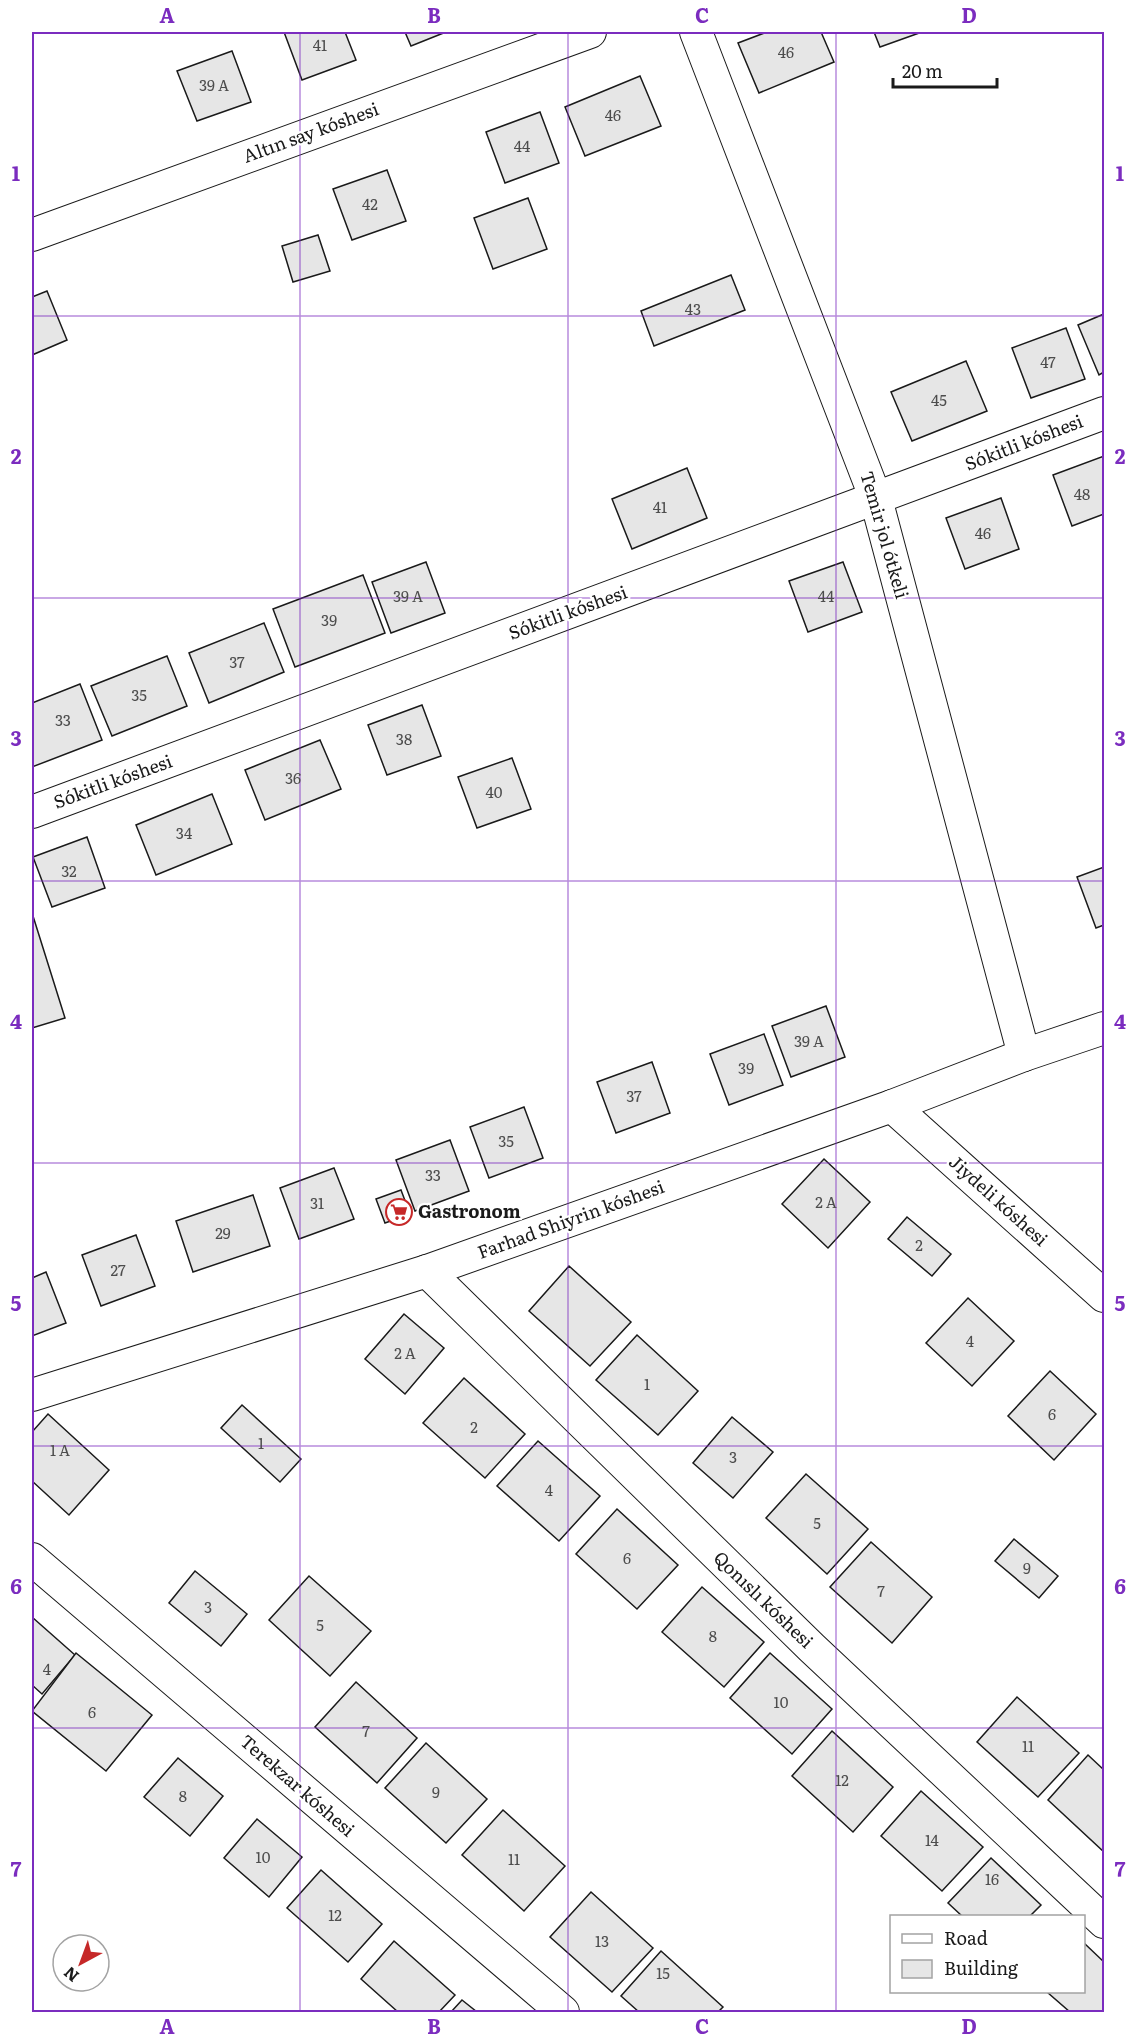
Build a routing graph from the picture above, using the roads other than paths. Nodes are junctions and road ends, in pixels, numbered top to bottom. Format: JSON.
{"nodes":[{"id":1,"x":590,"y":32,"type":"edge"},
{"id":2,"x":696,"y":32,"type":"edge"},
{"id":3,"x":32,"y":235,"type":"edge"},
{"id":4,"x":1104,"y":413,"type":"edge"},
{"id":5,"x":876,"y":499,"type":"junction"},
{"id":6,"x":32,"y":812,"type":"edge"},
{"id":7,"x":1104,"y":1028,"type":"edge"},
{"id":8,"x":1024,"y":1055,"type":"junction"},
{"id":9,"x":892,"y":1106,"type":"junction"},
{"id":10,"x":427,"y":1271,"type":"junction"},
{"id":11,"x":1104,"y":1296,"type":"edge"},
{"id":12,"x":32,"y":1395,"type":"edge"},
{"id":13,"x":32,"y":1559,"type":"edge"},
{"id":14,"x":1104,"y":1923,"type":"edge"},
{"id":15,"x":563,"y":2013,"type":"edge"}],
"edges":[{"from":1,"to":3,"type":"street","name":"Altın say kóshesi"},
{"from":2,"to":5,"type":"street","name":"Temir jol ótkeli"},
{"from":4,"to":5,"type":"street","name":"Sókitli kóshesi"},
{"from":5,"to":6,"type":"street","name":"Sókitli kóshesi"},
{"from":5,"to":8,"type":"street","name":"Temir jol ótkeli"},
{"from":7,"to":8,"type":"street","name":"Farhad Shiyrin kóshesi"},
{"from":8,"to":9,"type":"street","name":"Farhad Shiyrin kóshesi"},
{"from":9,"to":10,"type":"street","name":"Farhad Shiyrin kóshesi"},
{"from":9,"to":11,"type":"street","name":"Jiydeli kóshesi"},
{"from":10,"to":12,"type":"street","name":"Farhad Shiyrin kóshesi"},
{"from":10,"to":14,"type":"street","name":"Qonıslı kóshesi"},
{"from":13,"to":15,"type":"street","name":"Terekzar kóshesi"}]}
